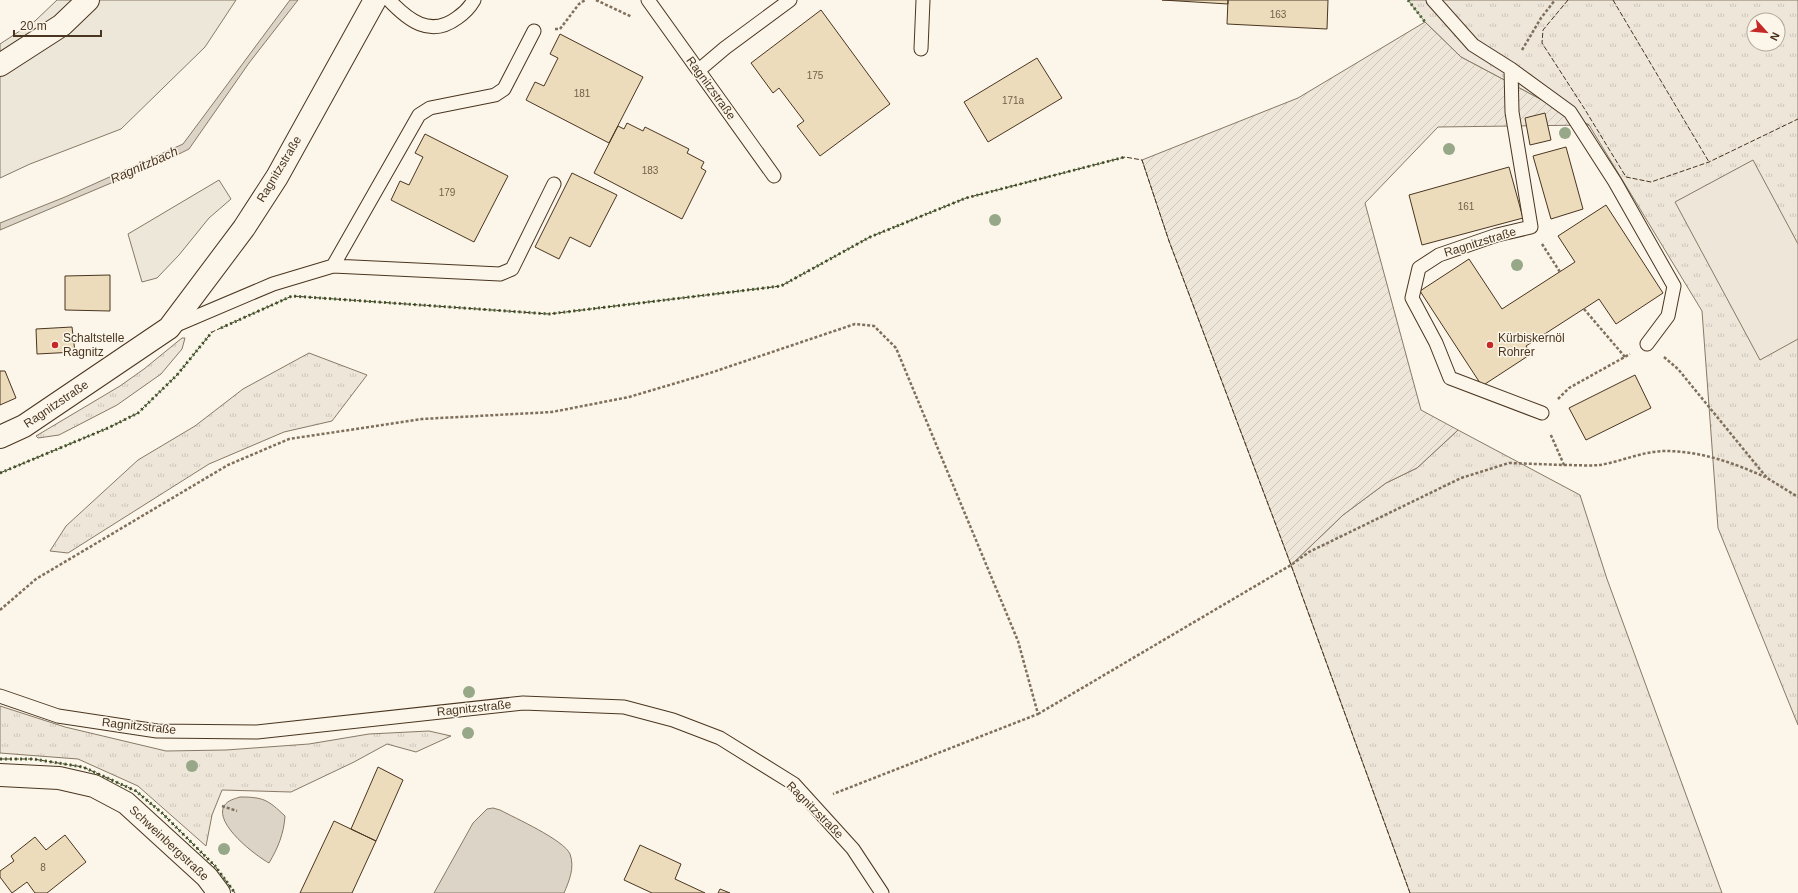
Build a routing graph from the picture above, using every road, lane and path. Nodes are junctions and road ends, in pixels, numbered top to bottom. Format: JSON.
{"nodes":[{"id":1,"x":88,"y":0,"type":"edge"},
{"id":2,"x":375,"y":0,"type":"edge"},
{"id":3,"x":389,"y":0,"type":"edge"},
{"id":4,"x":474,"y":0,"type":"edge"},
{"id":5,"x":585,"y":0,"type":"edge"},
{"id":6,"x":648,"y":0,"type":"edge"},
{"id":7,"x":790,"y":0,"type":"edge"},
{"id":8,"x":923,"y":0,"type":"edge"},
{"id":9,"x":1432,"y":0,"type":"edge"},
{"id":10,"x":1555,"y":0,"type":"edge"},
{"id":11,"x":534,"y":31,"type":"joint"},
{"id":12,"x":921,"y":49,"type":"dead end"},
{"id":13,"x":0,"y":65,"type":"edge"},
{"id":14,"x":1511,"y":69,"type":"junction"},
{"id":15,"x":699,"y":70,"type":"junction"},
{"id":16,"x":774,"y":176,"type":"dead end"},
{"id":17,"x":554,"y":184,"type":"dead end"},
{"id":18,"x":1531,"y":227,"type":"junction"},
{"id":19,"x":333,"y":266,"type":"junction"},
{"id":20,"x":1560,"y":272,"type":"dead end"},
{"id":21,"x":1584,"y":309,"type":"dead end"},
{"id":22,"x":169,"y":328,"type":"junction"},
{"id":23,"x":1647,"y":344,"type":"junction"},
{"id":24,"x":1625,"y":357,"type":"junction"},
{"id":25,"x":1542,"y":413,"type":"junction"},
{"id":26,"x":0,"y":436,"type":"edge"},
{"id":27,"x":1564,"y":465,"type":"junction"},
{"id":28,"x":1767,"y":478,"type":"junction"},
{"id":29,"x":1798,"y":497,"type":"edge"},
{"id":30,"x":0,"y":610,"type":"edge"},
{"id":31,"x":0,"y":696,"type":"edge"},
{"id":32,"x":1038,"y":714,"type":"junction"},
{"id":33,"x":0,"y":775,"type":"edge"},
{"id":34,"x":811,"y":803,"type":"junction"},
{"id":35,"x":222,"y":806,"type":"dead end"},
{"id":36,"x":237,"y":811,"type":"dead end"},
{"id":37,"x":219,"y":893,"type":"edge"},
{"id":38,"x":882,"y":893,"type":"edge"}],
"edges":[{"from":1,"to":13,"type":"main road"},
{"from":2,"to":22,"type":"main road","name":"Ragnitzstraße"},
{"from":3,"to":4,"type":"lane"},
{"from":5,"to":11,"type":"path"},
{"from":6,"to":15,"type":"lane","name":"Ragnitzstraße"},
{"from":7,"to":15,"type":"lane"},
{"from":8,"to":12,"type":"lane"},
{"from":9,"to":14,"type":"lane"},
{"from":10,"to":14,"type":"path"},
{"from":11,"to":19,"type":"lane"},
{"from":14,"to":18,"type":"lane","name":"Ragnitzstraße"},
{"from":14,"to":23,"type":"lane"},
{"from":15,"to":16,"type":"lane","name":"Ragnitzstraße"},
{"from":17,"to":19,"type":"lane","name":"Ragnitzstraße"},
{"from":18,"to":20,"type":"path"},
{"from":18,"to":25,"type":"lane","name":"Ragnitzstraße"},
{"from":19,"to":22,"type":"lane","name":"Ragnitzstraße"},
{"from":21,"to":24,"type":"path"},
{"from":22,"to":26,"type":"main road","name":"Ragnitzstraße"},
{"from":23,"to":24,"type":"path"},
{"from":23,"to":28,"type":"path"},
{"from":24,"to":25,"type":"path"},
{"from":25,"to":27,"type":"path"},
{"from":27,"to":28,"type":"path"},
{"from":27,"to":32,"type":"path"},
{"from":28,"to":29,"type":"path"},
{"from":30,"to":32,"type":"path"},
{"from":31,"to":34,"type":"lane","name":"Ragnitzstraße"},
{"from":32,"to":34,"type":"path"},
{"from":33,"to":37,"type":"main road","name":"Schweinbergstraße"},
{"from":34,"to":38,"type":"lane","name":"Ragnitzstraße"},
{"from":35,"to":36,"type":"path"}]}
